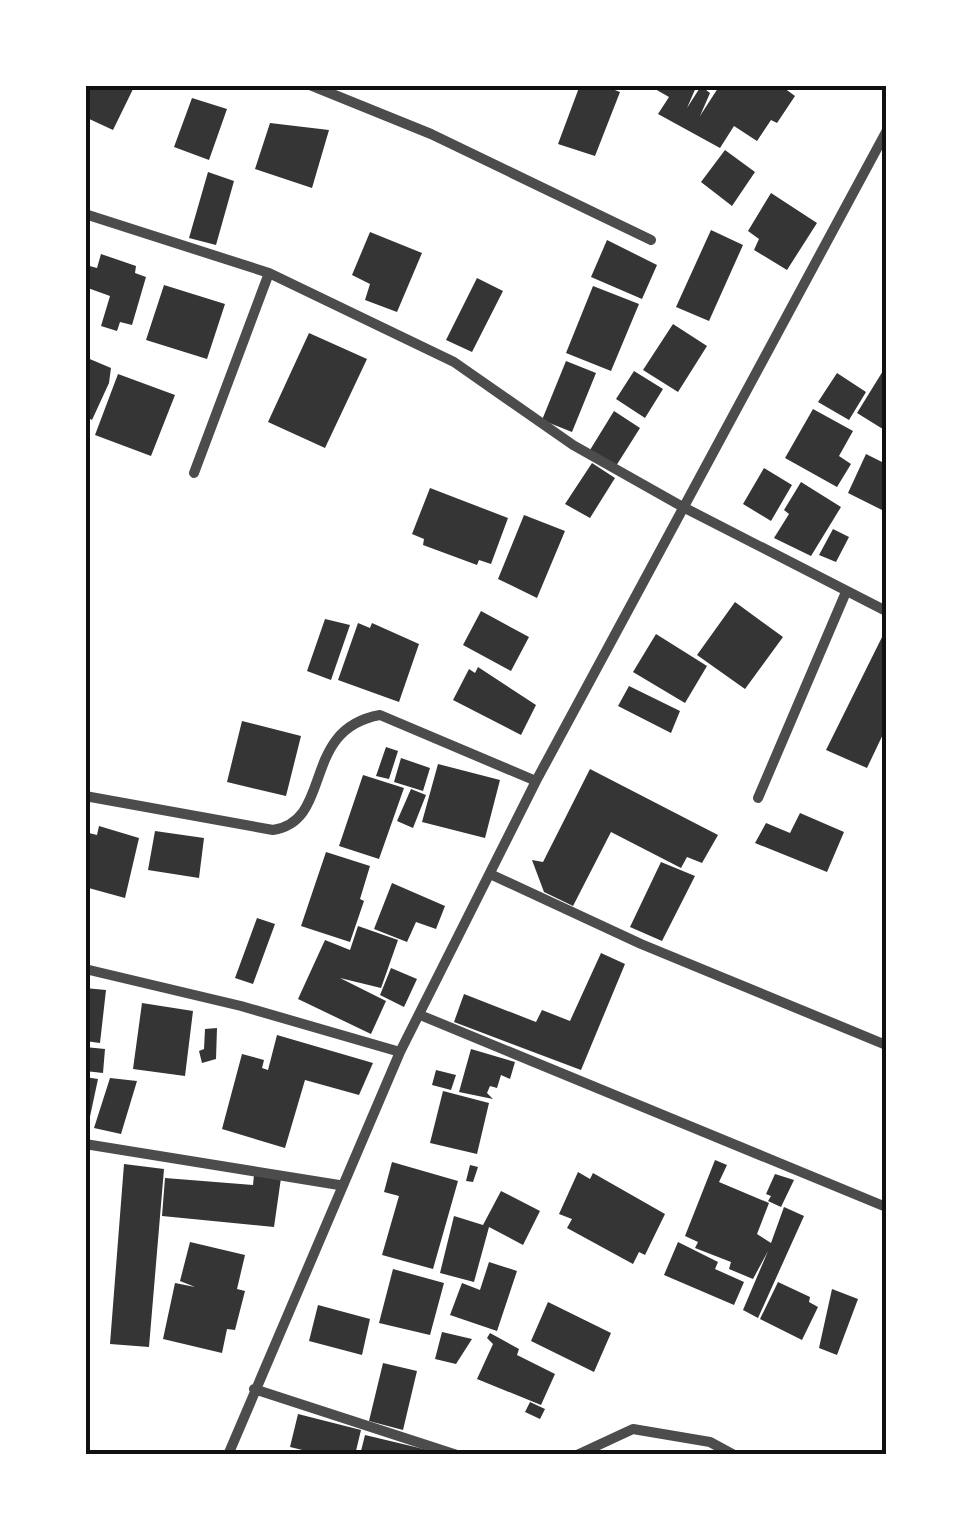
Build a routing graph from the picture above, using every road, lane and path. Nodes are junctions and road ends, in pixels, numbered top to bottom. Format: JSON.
{"nodes":[{"id":1,"x":310,"y":85,"type":"edge"},
{"id":2,"x":886,"y":132,"type":"edge"},
{"id":3,"x":85,"y":214,"type":"edge"},
{"id":4,"x":651,"y":240,"type":"dead end"},
{"id":5,"x":268,"y":273,"type":"junction"},
{"id":6,"x":194,"y":473,"type":"dead end"},
{"id":7,"x":683,"y":507,"type":"junction"},
{"id":8,"x":846,"y":592,"type":"junction"},
{"id":9,"x":886,"y":610,"type":"edge"},
{"id":10,"x":536,"y":781,"type":"junction"},
{"id":11,"x":85,"y":796,"type":"edge"},
{"id":12,"x":758,"y":798,"type":"dead end"},
{"id":13,"x":490,"y":874,"type":"junction"},
{"id":14,"x":85,"y":970,"type":"edge"},
{"id":15,"x":420,"y":1015,"type":"junction"},
{"id":16,"x":886,"y":1045,"type":"edge"},
{"id":17,"x":400,"y":1052,"type":"junction"},
{"id":18,"x":85,"y":1144,"type":"edge"},
{"id":19,"x":339,"y":1185,"type":"junction"},
{"id":20,"x":886,"y":1207,"type":"edge"},
{"id":21,"x":254,"y":1389,"type":"junction"},
{"id":22,"x":228,"y":1455,"type":"edge"},
{"id":23,"x":457,"y":1455,"type":"edge"},
{"id":24,"x":577,"y":1455,"type":"edge"},
{"id":25,"x":734,"y":1455,"type":"edge"}],
"edges":[{"from":1,"to":4,"type":"street"},
{"from":2,"to":7,"type":"street"},
{"from":3,"to":5,"type":"street"},
{"from":5,"to":6,"type":"street"},
{"from":5,"to":7,"type":"street"},
{"from":7,"to":8,"type":"street"},
{"from":7,"to":10,"type":"street"},
{"from":8,"to":9,"type":"street"},
{"from":8,"to":12,"type":"street"},
{"from":10,"to":11,"type":"street"},
{"from":10,"to":13,"type":"street"},
{"from":13,"to":15,"type":"street"},
{"from":13,"to":16,"type":"street"},
{"from":14,"to":17,"type":"street"},
{"from":15,"to":17,"type":"street"},
{"from":15,"to":20,"type":"street"},
{"from":17,"to":19,"type":"street"},
{"from":18,"to":19,"type":"street"},
{"from":19,"to":21,"type":"street"},
{"from":21,"to":22,"type":"street"},
{"from":21,"to":23,"type":"street"},
{"from":24,"to":25,"type":"street"}]}
